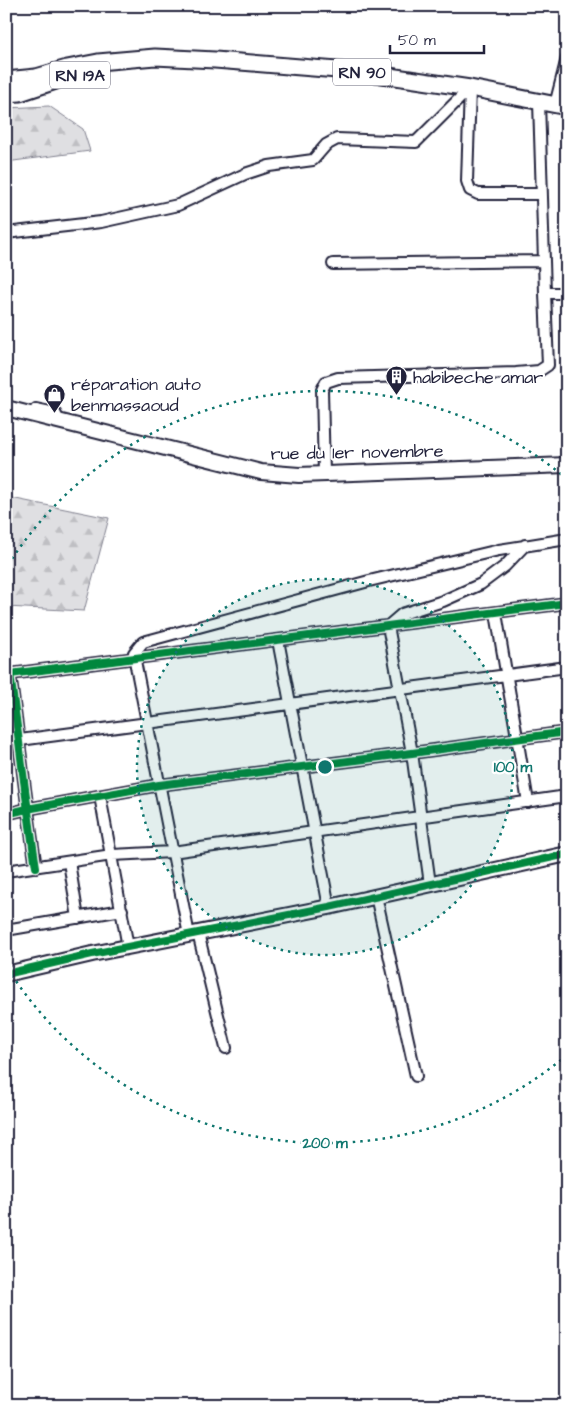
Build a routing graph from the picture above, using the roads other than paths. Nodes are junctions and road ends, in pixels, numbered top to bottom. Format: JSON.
{"nodes":[{"id":1,"x":155,"y":57,"type":"junction"},
{"id":2,"x":567,"y":58,"type":"edge"},
{"id":3,"x":6,"y":80,"type":"edge"},
{"id":4,"x":470,"y":88,"type":"junction"},
{"id":5,"x":6,"y":94,"type":"edge"},
{"id":6,"x":539,"y":102,"type":"junction"},
{"id":7,"x":561,"y":106,"type":"edge"},
{"id":8,"x":541,"y":194,"type":"junction"},
{"id":9,"x":6,"y":233,"type":"edge"},
{"id":10,"x":543,"y":261,"type":"junction"},
{"id":11,"x":333,"y":264,"type":"dead end"},
{"id":12,"x":545,"y":293,"type":"junction"},
{"id":13,"x":567,"y":293,"type":"edge"},
{"id":14,"x":6,"y":408,"type":"edge"},
{"id":15,"x":567,"y":465,"type":"edge"},
{"id":16,"x":324,"y":474,"type":"junction"},
{"id":17,"x":567,"y":538,"type":"edge"},
{"id":18,"x":525,"y":545,"type":"junction"},
{"id":19,"x":567,"y":603,"type":"edge"},
{"id":20,"x":496,"y":613,"type":"junction"},
{"id":21,"x":388,"y":626,"type":"junction"},
{"id":22,"x":278,"y":640,"type":"junction"},
{"id":23,"x":135,"y":659,"type":"junction"},
{"id":24,"x":567,"y":667,"type":"edge"},
{"id":25,"x":506,"y":675,"type":"junction"},
{"id":26,"x":401,"y":690,"type":"junction"},
{"id":27,"x":290,"y":704,"type":"junction"},
{"id":28,"x":147,"y":723,"type":"junction"},
{"id":29,"x":567,"y":732,"type":"edge"},
{"id":30,"x":6,"y":737,"type":"edge"},
{"id":31,"x":517,"y":739,"type":"junction"},
{"id":32,"x":20,"y":740,"type":"junction"},
{"id":33,"x":412,"y":753,"type":"junction"},
{"id":34,"x":301,"y":766,"type":"junction"},
{"id":35,"x":159,"y":785,"type":"junction"},
{"id":36,"x":100,"y":796,"type":"junction"},
{"id":37,"x":567,"y":796,"type":"edge"},
{"id":38,"x":528,"y":802,"type":"junction"},
{"id":39,"x":27,"y":809,"type":"junction"},
{"id":40,"x":6,"y":814,"type":"edge"},
{"id":41,"x":421,"y":818,"type":"junction"},
{"id":42,"x":314,"y":832,"type":"junction"},
{"id":43,"x":172,"y":852,"type":"junction"},
{"id":44,"x":567,"y":854,"type":"edge"},
{"id":45,"x":112,"y":855,"type":"junction"},
{"id":46,"x":69,"y":862,"type":"junction"},
{"id":47,"x":36,"y":867,"type":"junction"},
{"id":48,"x":6,"y":871,"type":"edge"},
{"id":49,"x":430,"y":884,"type":"junction"},
{"id":50,"x":376,"y":896,"type":"junction"},
{"id":51,"x":329,"y":907,"type":"junction"},
{"id":52,"x":122,"y":910,"type":"junction"},
{"id":53,"x":78,"y":918,"type":"junction"},
{"id":54,"x":6,"y":930,"type":"edge"},
{"id":55,"x":193,"y":934,"type":"junction"},
{"id":56,"x":128,"y":947,"type":"junction"},
{"id":57,"x":6,"y":974,"type":"edge"},
{"id":58,"x":226,"y":1048,"type":"dead end"},
{"id":59,"x":416,"y":1076,"type":"dead end"}],
"edges":[{"from":1,"to":3,"type":"main road","number":"RN 19A"},
{"from":1,"to":4,"type":"main road","number":"RN 90"},
{"from":1,"to":5,"type":"main road","number":"RN 19A"},
{"from":2,"to":7,"type":"street"},
{"from":4,"to":6,"type":"main road","number":"RN 90"},
{"from":4,"to":8,"type":"street"},
{"from":4,"to":9,"type":"street"},
{"from":6,"to":7,"type":"main road","number":"RN 90"},
{"from":6,"to":8,"type":"street"},
{"from":8,"to":10,"type":"street"},
{"from":10,"to":11,"type":"street"},
{"from":10,"to":12,"type":"street"},
{"from":12,"to":13,"type":"street"},
{"from":12,"to":16,"type":"street"},
{"from":14,"to":16,"type":"main road","name":"rue du 1er novembre"},
{"from":15,"to":16,"type":"main road","name":"rue du 1er novembre"},
{"from":17,"to":18,"type":"street"},
{"from":18,"to":21,"type":"street"},
{"from":18,"to":23,"type":"street"},
{"from":19,"to":20,"type":"street"},
{"from":20,"to":21,"type":"street"},
{"from":20,"to":25,"type":"street"},
{"from":21,"to":22,"type":"street"},
{"from":21,"to":26,"type":"street"},
{"from":22,"to":23,"type":"street"},
{"from":22,"to":27,"type":"street"},
{"from":23,"to":28,"type":"street"},
{"from":23,"to":32,"type":"street"},
{"from":24,"to":25,"type":"street"},
{"from":25,"to":26,"type":"street"},
{"from":25,"to":31,"type":"street"},
{"from":26,"to":27,"type":"street"},
{"from":26,"to":33,"type":"street"},
{"from":27,"to":28,"type":"street"},
{"from":27,"to":34,"type":"street"},
{"from":28,"to":32,"type":"street"},
{"from":28,"to":35,"type":"street"},
{"from":29,"to":31,"type":"street"},
{"from":30,"to":32,"type":"street"},
{"from":31,"to":33,"type":"street"},
{"from":31,"to":38,"type":"street"},
{"from":32,"to":39,"type":"street"},
{"from":33,"to":34,"type":"street"},
{"from":33,"to":41,"type":"street"},
{"from":34,"to":35,"type":"street"},
{"from":34,"to":42,"type":"street"},
{"from":35,"to":36,"type":"street"},
{"from":35,"to":43,"type":"street"},
{"from":36,"to":39,"type":"street"},
{"from":36,"to":45,"type":"street"},
{"from":37,"to":38,"type":"street"},
{"from":38,"to":41,"type":"street"},
{"from":39,"to":40,"type":"street"},
{"from":39,"to":47,"type":"street"},
{"from":41,"to":42,"type":"street"},
{"from":41,"to":49,"type":"street"},
{"from":42,"to":43,"type":"street"},
{"from":42,"to":51,"type":"street"},
{"from":43,"to":45,"type":"street"},
{"from":43,"to":55,"type":"street"},
{"from":44,"to":49,"type":"main road"},
{"from":45,"to":46,"type":"street"},
{"from":45,"to":52,"type":"street"},
{"from":46,"to":47,"type":"street"},
{"from":46,"to":53,"type":"street"},
{"from":47,"to":48,"type":"street"},
{"from":49,"to":50,"type":"main road"},
{"from":50,"to":51,"type":"main road"},
{"from":50,"to":59,"type":"street"},
{"from":51,"to":55,"type":"main road"},
{"from":52,"to":53,"type":"street"},
{"from":52,"to":56,"type":"street"},
{"from":53,"to":54,"type":"street"},
{"from":55,"to":56,"type":"main road"},
{"from":55,"to":58,"type":"street"},
{"from":56,"to":57,"type":"main road"}]}
